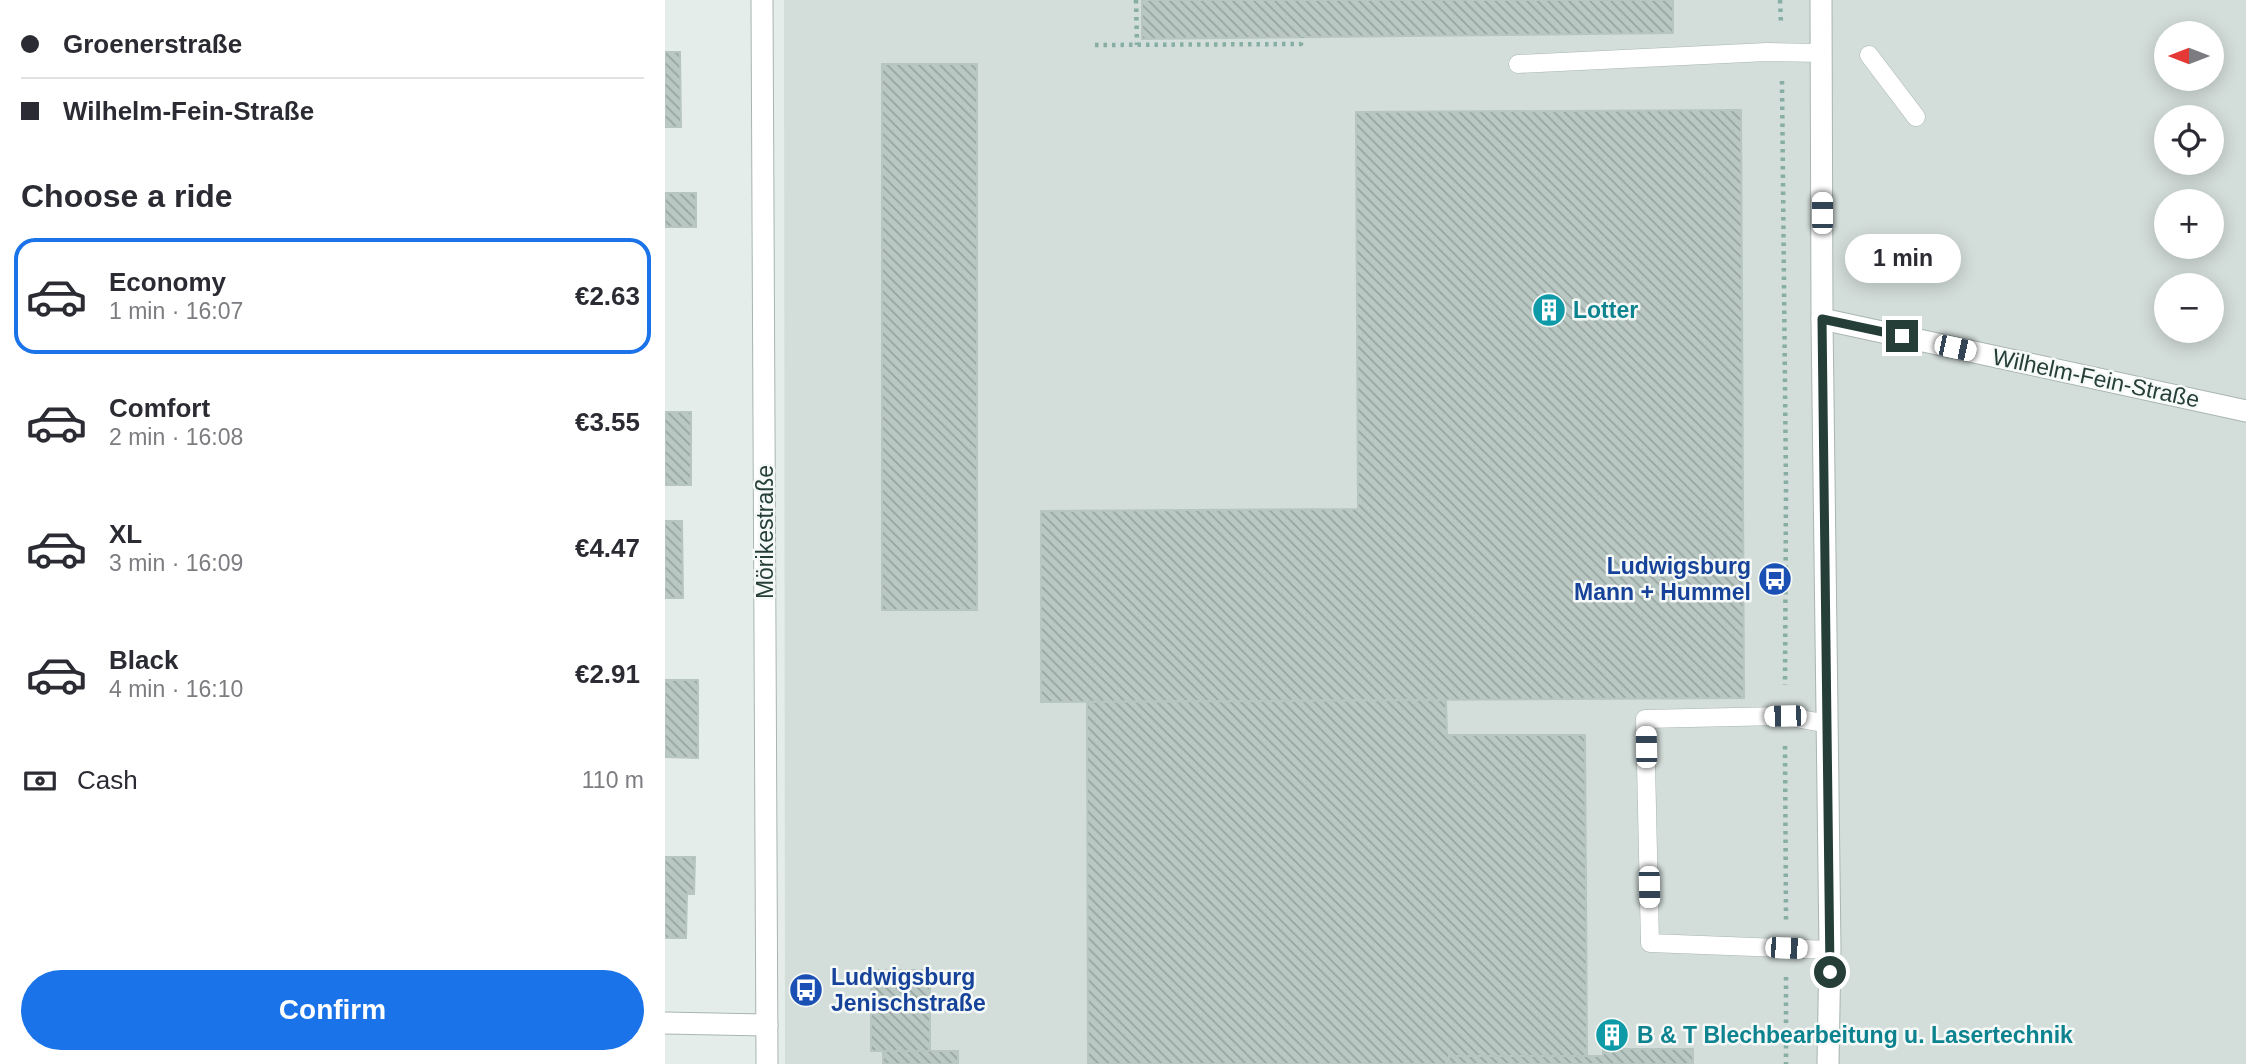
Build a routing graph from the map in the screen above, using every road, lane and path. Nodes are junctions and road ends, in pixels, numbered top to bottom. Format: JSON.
{"nodes":[{"id":1,"x":762,"y":0,"type":"edge"},
{"id":2,"x":1136,"y":0,"type":"edge"},
{"id":3,"x":1780,"y":0,"type":"edge"},
{"id":4,"x":1821,"y":0,"type":"edge"},
{"id":5,"x":1203,"y":37,"type":"dead end"},
{"id":6,"x":1301,"y":37,"type":"dead end"},
{"id":7,"x":1203,"y":44,"type":"junction"},
{"id":8,"x":1095,"y":45,"type":"dead end"},
{"id":9,"x":1137,"y":45,"type":"junction"},
{"id":10,"x":1781,"y":52,"type":"junction"},
{"id":11,"x":1822,"y":53,"type":"junction"},
{"id":12,"x":1869,"y":55,"type":"dead end"},
{"id":13,"x":1518,"y":64,"type":"dead end"},
{"id":14,"x":1916,"y":117,"type":"dead end"},
{"id":15,"x":1822,"y":319,"type":"junction"},
{"id":16,"x":2246,"y":411,"type":"edge"},
{"id":17,"x":1785,"y":716,"type":"junction"},
{"id":18,"x":1828,"y":724,"type":"junction"},
{"id":19,"x":1786,"y":948,"type":"junction"},
{"id":20,"x":1831,"y":950,"type":"junction"},
{"id":21,"x":665,"y":1023,"type":"edge"},
{"id":22,"x":767,"y":1025,"type":"junction"},
{"id":23,"x":767,"y":1064,"type":"edge"},
{"id":24,"x":1786,"y":1064,"type":"edge"},
{"id":25,"x":1828,"y":1064,"type":"edge"}],
"edges":[{"from":1,"to":22,"type":"street","name":"Mörikestraße"},
{"from":2,"to":9,"type":"path"},
{"from":3,"to":10,"type":"path"},
{"from":4,"to":11,"type":"street"},
{"from":5,"to":7,"type":"path"},
{"from":6,"to":7,"type":"path"},
{"from":7,"to":9,"type":"path"},
{"from":8,"to":9,"type":"path"},
{"from":10,"to":11,"type":"lane"},
{"from":10,"to":13,"type":"lane"},
{"from":10,"to":17,"type":"path"},
{"from":11,"to":15,"type":"street"},
{"from":12,"to":14,"type":"lane"},
{"from":15,"to":16,"type":"street","name":"Wilhelm-Fein-Straße"},
{"from":15,"to":18,"type":"street"},
{"from":17,"to":18,"type":"lane"},
{"from":17,"to":19,"type":"path"},
{"from":17,"to":19,"type":"lane"},
{"from":18,"to":20,"type":"street"},
{"from":19,"to":20,"type":"lane"},
{"from":19,"to":24,"type":"path"},
{"from":20,"to":25,"type":"street"},
{"from":21,"to":22,"type":"street"},
{"from":22,"to":23,"type":"street","name":"Mörikestraße"}]}
